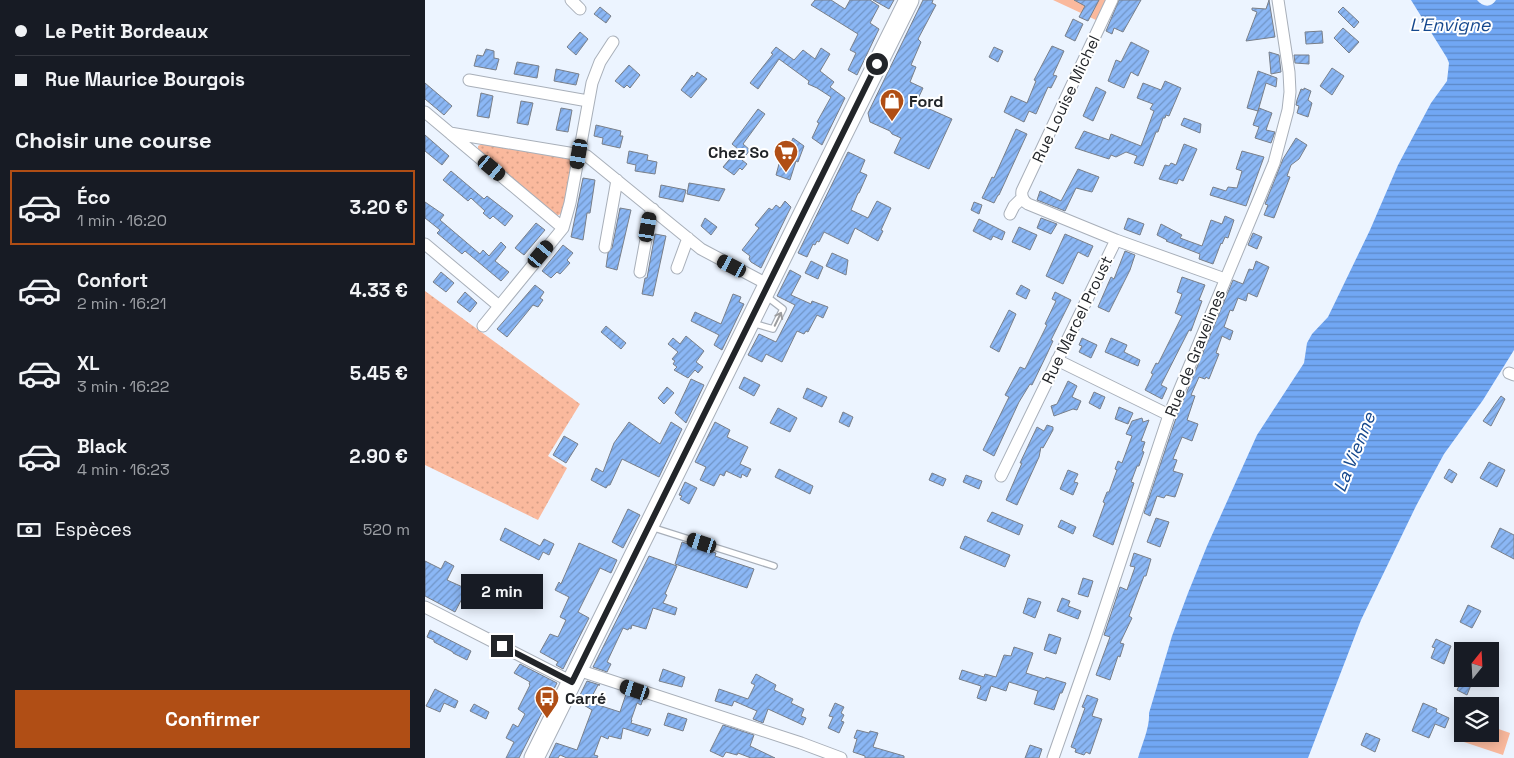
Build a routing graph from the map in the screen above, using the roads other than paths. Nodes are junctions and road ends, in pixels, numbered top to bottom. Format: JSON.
{"nodes":[{"id":1,"x":571,"y":0,"type":"edge"},
{"id":2,"x":909,"y":0,"type":"edge"},
{"id":3,"x":1112,"y":0,"type":"edge"},
{"id":4,"x":1278,"y":0,"type":"edge"},
{"id":5,"x":580,"y":8,"type":"dead end"},
{"id":6,"x":613,"y":42,"type":"dead end"},
{"id":7,"x":469,"y":80,"type":"dead end"},
{"id":8,"x":589,"y":101,"type":"junction"},
{"id":9,"x":425,"y":112,"type":"edge"},
{"id":10,"x":450,"y":133,"type":"junction"},
{"id":11,"x":579,"y":154,"type":"junction"},
{"id":12,"x":617,"y":180,"type":"junction"},
{"id":13,"x":1022,"y":198,"type":"junction"},
{"id":14,"x":653,"y":209,"type":"junction"},
{"id":15,"x":1010,"y":214,"type":"dead end"},
{"id":16,"x":563,"y":228,"type":"junction"},
{"id":17,"x":688,"y":238,"type":"junction"},
{"id":18,"x":1116,"y":240,"type":"junction"},
{"id":19,"x":425,"y":244,"type":"edge"},
{"id":20,"x":605,"y":247,"type":"dead end"},
{"id":21,"x":677,"y":268,"type":"dead end"},
{"id":22,"x":640,"y":272,"type":"dead end"},
{"id":23,"x":1225,"y":279,"type":"junction"},
{"id":24,"x":766,"y":290,"type":"junction"},
{"id":25,"x":499,"y":306,"type":"junction"},
{"id":26,"x":483,"y":326,"type":"dead end"},
{"id":27,"x":1057,"y":360,"type":"junction"},
{"id":28,"x":1169,"y":415,"type":"junction"},
{"id":29,"x":1001,"y":476,"type":"dead end"},
{"id":30,"x":649,"y":527,"type":"junction"},
{"id":31,"x":774,"y":566,"type":"dead end"},
{"id":32,"x":425,"y":607,"type":"edge"},
{"id":33,"x":575,"y":676,"type":"junction"},
{"id":34,"x":534,"y":758,"type":"edge"},
{"id":35,"x":841,"y":758,"type":"edge"},
{"id":36,"x":1053,"y":758,"type":"edge"}],
"edges":[{"from":1,"to":5,"type":"street"},
{"from":2,"to":24,"type":"main road"},
{"from":3,"to":13,"type":"street","name":"Rue Louise Michel"},
{"from":4,"to":23,"type":"street","name":"Rue de Gravelines"},
{"from":6,"to":8,"type":"street"},
{"from":7,"to":8,"type":"street"},
{"from":8,"to":11,"type":"street"},
{"from":9,"to":10,"type":"street"},
{"from":10,"to":11,"type":"street"},
{"from":10,"to":16,"type":"street"},
{"from":11,"to":12,"type":"street"},
{"from":11,"to":16,"type":"street"},
{"from":12,"to":14,"type":"street"},
{"from":12,"to":20,"type":"street"},
{"from":13,"to":15,"type":"street","name":"Rue Louise Michel"},
{"from":13,"to":18,"type":"street"},
{"from":14,"to":17,"type":"street"},
{"from":14,"to":22,"type":"street"},
{"from":16,"to":25,"type":"street"},
{"from":17,"to":21,"type":"street"},
{"from":17,"to":24,"type":"street"},
{"from":18,"to":23,"type":"street","name":"Rue Marcel Proust"},
{"from":18,"to":27,"type":"street","name":"Rue Marcel Proust"},
{"from":19,"to":25,"type":"street"},
{"from":23,"to":28,"type":"street","name":"Rue de Gravelines"},
{"from":24,"to":30,"type":"main road"},
{"from":25,"to":26,"type":"street"},
{"from":27,"to":28,"type":"street"},
{"from":27,"to":29,"type":"street","name":"Rue Marcel Proust"},
{"from":28,"to":36,"type":"street","name":"Rue de Gravelines"},
{"from":30,"to":31,"type":"lane"},
{"from":30,"to":33,"type":"main road"},
{"from":32,"to":33,"type":"street"},
{"from":33,"to":34,"type":"main road"},
{"from":33,"to":35,"type":"street"}]}
